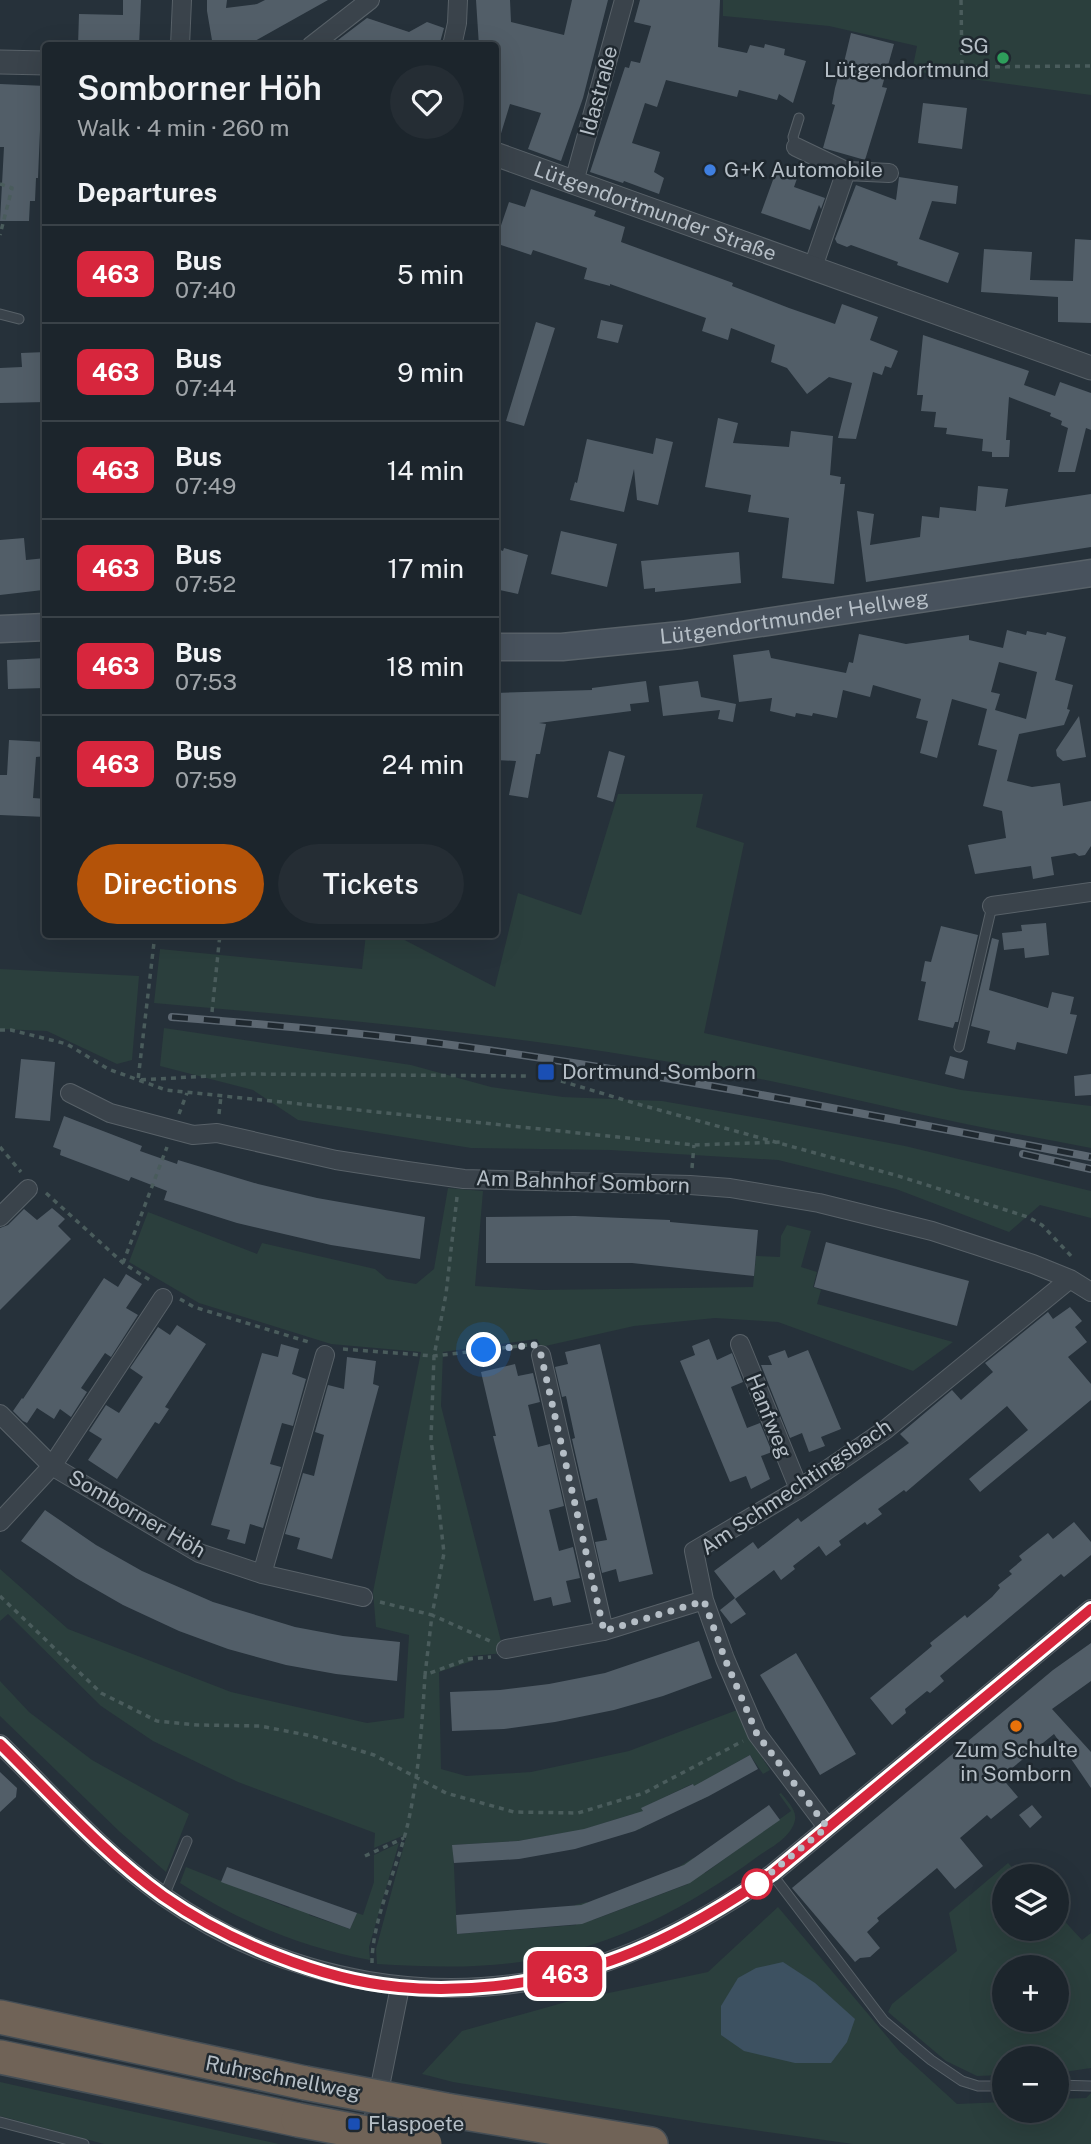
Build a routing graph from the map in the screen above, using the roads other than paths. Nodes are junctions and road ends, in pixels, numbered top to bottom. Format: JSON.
{"nodes":[{"id":1,"x":182,"y":0,"type":"edge"},
{"id":2,"x":370,"y":0,"type":"edge"},
{"id":3,"x":458,"y":0,"type":"edge"},
{"id":4,"x":624,"y":0,"type":"edge"},
{"id":5,"x":180,"y":42,"type":"edge"},
{"id":6,"x":317,"y":42,"type":"edge"},
{"id":7,"x":453,"y":42,"type":"edge"},
{"id":8,"x":0,"y":62,"type":"edge"},
{"id":9,"x":42,"y":63,"type":"edge"},
{"id":10,"x":799,"y":118,"type":"dead end"},
{"id":11,"x":796,"y":147,"type":"joint"},
{"id":12,"x":499,"y":156,"type":"edge"},
{"id":13,"x":846,"y":171,"type":"junction"},
{"id":14,"x":890,"y":173,"type":"dead end"},
{"id":15,"x":574,"y":182,"type":"junction"},
{"id":16,"x":812,"y":270,"type":"junction"},
{"id":17,"x":0,"y":314,"type":"edge"},
{"id":18,"x":19,"y":319,"type":"dead end"},
{"id":19,"x":1091,"y":368,"type":"edge"},
{"id":20,"x":1090,"y":577,"type":"edge"},
{"id":21,"x":42,"y":627,"type":"edge"},
{"id":22,"x":0,"y":629,"type":"edge"},
{"id":23,"x":499,"y":647,"type":"edge"},
{"id":24,"x":1091,"y":892,"type":"edge"},
{"id":25,"x":992,"y":906,"type":"joint"},
{"id":26,"x":959,"y":1046,"type":"dead end"},
{"id":27,"x":70,"y":1093,"type":"dead end"},
{"id":28,"x":32,"y":1185,"type":"road end"},
{"id":29,"x":0,"y":1217,"type":"edge"},
{"id":30,"x":1073,"y":1271,"type":"junction"},
{"id":31,"x":1091,"y":1292,"type":"edge"},
{"id":32,"x":166,"y":1293,"type":"road end"},
{"id":33,"x":740,"y":1344,"type":"dead end"},
{"id":34,"x":326,"y":1349,"type":"road end"},
{"id":35,"x":541,"y":1355,"type":"road end"},
{"id":36,"x":0,"y":1414,"type":"edge"},
{"id":37,"x":52,"y":1466,"type":"junction"},
{"id":38,"x":799,"y":1489,"type":"junction"},
{"id":39,"x":0,"y":1522,"type":"edge"},
{"id":40,"x":262,"y":1574,"type":"junction"},
{"id":41,"x":363,"y":1597,"type":"road end"},
{"id":42,"x":704,"y":1601,"type":"junction"},
{"id":43,"x":1091,"y":1609,"type":"edge"},
{"id":44,"x":604,"y":1631,"type":"junction"},
{"id":45,"x":506,"y":1649,"type":"road end"},
{"id":46,"x":0,"y":1744,"type":"edge"},
{"id":47,"x":827,"y":1827,"type":"junction"},
{"id":48,"x":187,"y":1841,"type":"dead end"},
{"id":49,"x":772,"y":1874,"type":"junction"},
{"id":50,"x":164,"y":1896,"type":"junction"},
{"id":51,"x":400,"y":1987,"type":"junction"},
{"id":52,"x":0,"y":2017,"type":"edge"},
{"id":53,"x":0,"y":2057,"type":"edge"},
{"id":54,"x":1069,"y":2085,"type":"edge"},
{"id":55,"x":992,"y":2086,"type":"edge"},
{"id":56,"x":1091,"y":2086,"type":"edge"},
{"id":57,"x":0,"y":2122,"type":"edge"},
{"id":58,"x":84,"y":2144,"type":"edge"},
{"id":59,"x":368,"y":2144,"type":"edge"},
{"id":60,"x":425,"y":2144,"type":"edge"},
{"id":61,"x":651,"y":2144,"type":"edge"}],
"edges":[{"from":1,"to":5,"type":"street"},
{"from":2,"to":6,"type":"street"},
{"from":3,"to":7,"type":"street"},
{"from":4,"to":15,"type":"street","name":"Idastraße"},
{"from":8,"to":9,"type":"street"},
{"from":10,"to":11,"type":"lane"},
{"from":11,"to":13,"type":"street"},
{"from":12,"to":15,"type":"street","name":"Lütgendortmunder Straße"},
{"from":13,"to":14,"type":"street"},
{"from":13,"to":16,"type":"street"},
{"from":15,"to":16,"type":"street","name":"Lütgendortmunder Straße"},
{"from":16,"to":19,"type":"street","name":"Lütgendortmunder Straße"},
{"from":17,"to":18,"type":"lane"},
{"from":20,"to":23,"type":"main road","name":"Lütgendortmunder Hellweg"},
{"from":21,"to":22,"type":"main road"},
{"from":24,"to":25,"type":"street"},
{"from":25,"to":26,"type":"lane"},
{"from":27,"to":30,"type":"street","name":"Am Bahnhof Somborn"},
{"from":28,"to":29,"type":"street"},
{"from":30,"to":31,"type":"street","name":"Am Bahnhof Somborn"},
{"from":30,"to":38,"type":"street","name":"Am Schmechtingsbach"},
{"from":32,"to":37,"type":"street","name":"Somborner Höh"},
{"from":33,"to":38,"type":"street","name":"Hanfweg"},
{"from":34,"to":40,"type":"street"},
{"from":35,"to":44,"type":"street"},
{"from":36,"to":37,"type":"street","name":"Somborner Höh"},
{"from":37,"to":39,"type":"street","name":"Somborner Höh"},
{"from":37,"to":40,"type":"street","name":"Somborner Höh"},
{"from":38,"to":42,"type":"street","name":"Am Schmechtingsbach"},
{"from":40,"to":41,"type":"street","name":"Somborner Höh"},
{"from":42,"to":44,"type":"street"},
{"from":42,"to":47,"type":"street","name":"Am Schmechtingsbach"},
{"from":43,"to":47,"type":"street"},
{"from":44,"to":45,"type":"street"},
{"from":46,"to":50,"type":"street"},
{"from":47,"to":49,"type":"street"},
{"from":48,"to":50,"type":"lane"},
{"from":49,"to":51,"type":"street"},
{"from":49,"to":55,"type":"lane"},
{"from":50,"to":51,"type":"street"},
{"from":51,"to":59,"type":"street"},
{"from":52,"to":61,"type":"highway","name":"Ruhrschnellweg","bridge":true},
{"from":53,"to":60,"type":"highway","name":"Ruhrschnellweg","bridge":true},
{"from":54,"to":56,"type":"lane"},
{"from":57,"to":58,"type":"lane"}]}
